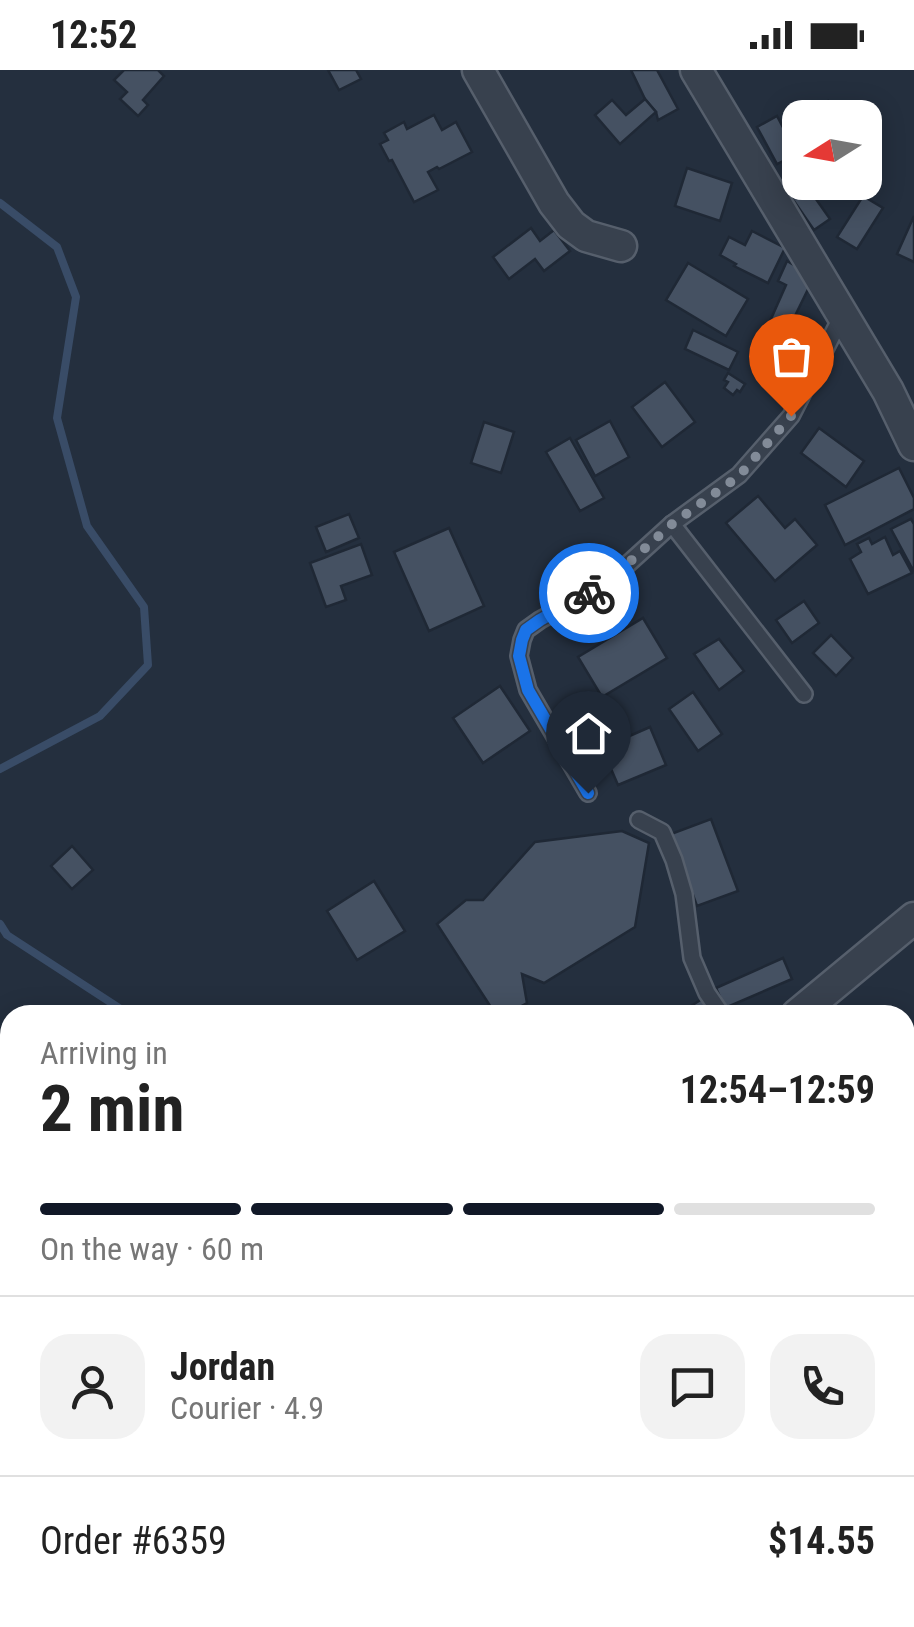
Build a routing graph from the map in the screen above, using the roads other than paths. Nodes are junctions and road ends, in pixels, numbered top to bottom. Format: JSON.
{"nodes":[{"id":1,"x":478,"y":70,"type":"edge"},
{"id":2,"x":696,"y":70,"type":"edge"},
{"id":3,"x":621,"y":246,"type":"dead end"},
{"id":4,"x":842,"y":316,"type":"junction"},
{"id":5,"x":901,"y":384,"type":"edge"},
{"id":6,"x":914,"y":445,"type":"edge"},
{"id":7,"x":672,"y":524,"type":"junction"},
{"id":8,"x":804,"y":694,"type":"dead end"},
{"id":9,"x":588,"y":793,"type":"dead end"},
{"id":10,"x":638,"y":820,"type":"dead end"},
{"id":11,"x":914,"y":918,"type":"edge"},
{"id":12,"x":715,"y":1005,"type":"edge"},
{"id":13,"x":819,"y":1005,"type":"edge"}],
"edges":[{"from":1,"to":3,"type":"street"},
{"from":2,"to":4,"type":"street"},
{"from":4,"to":5,"type":"street"},
{"from":4,"to":7,"type":"lane"},
{"from":5,"to":6,"type":"street"},
{"from":7,"to":8,"type":"lane"},
{"from":7,"to":9,"type":"lane"},
{"from":10,"to":12,"type":"lane"},
{"from":11,"to":13,"type":"street"}]}
